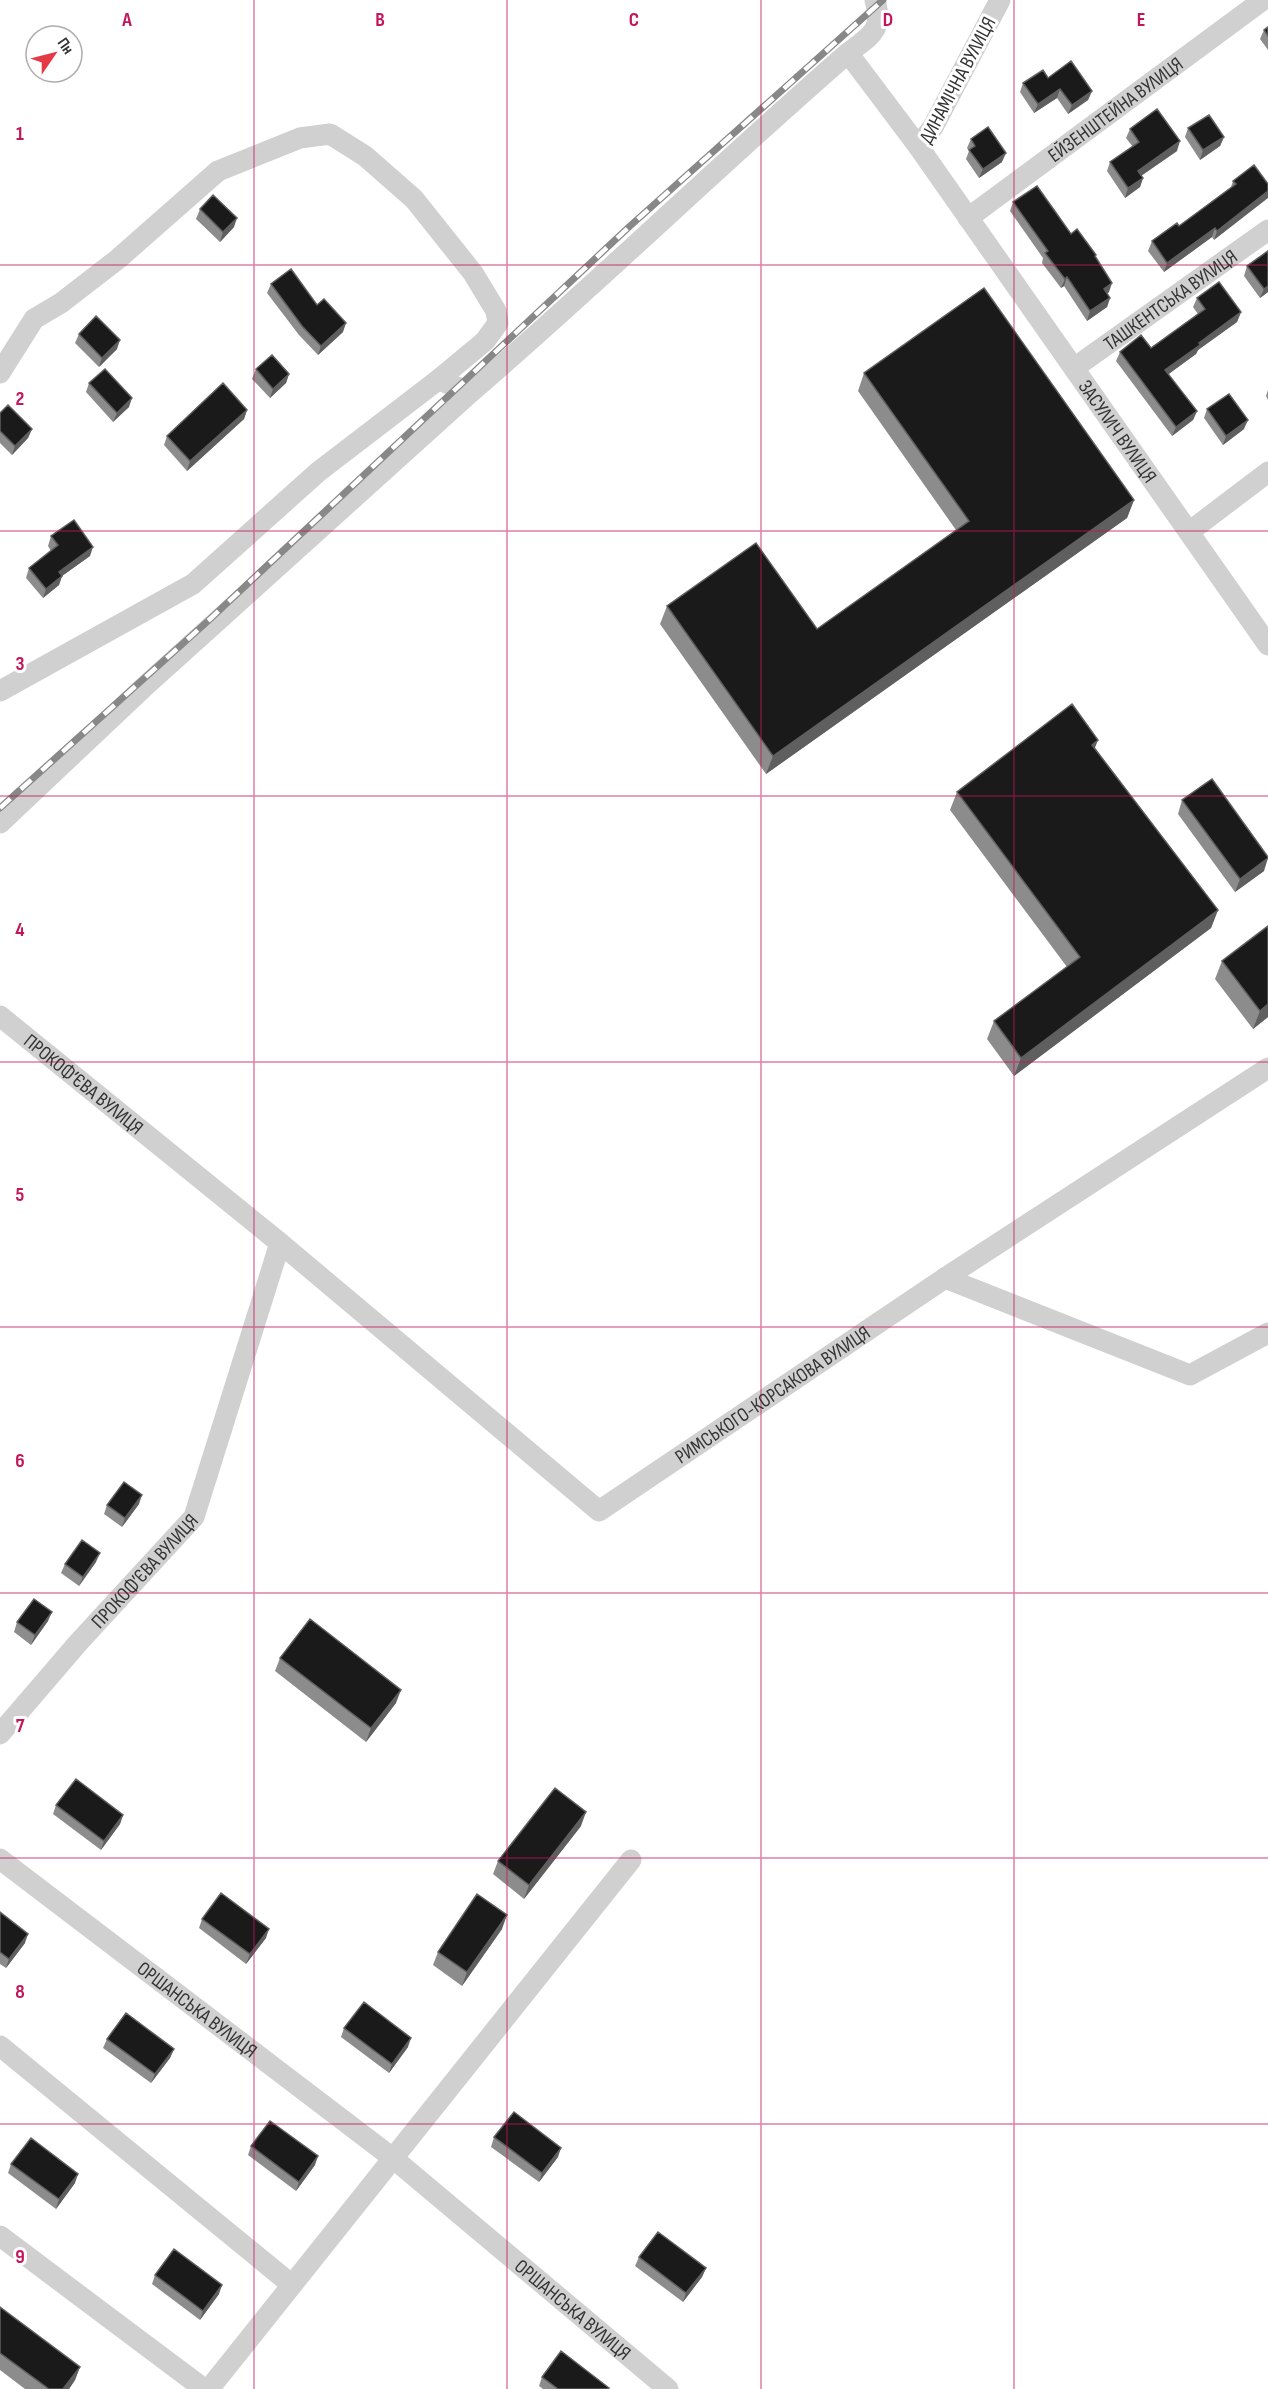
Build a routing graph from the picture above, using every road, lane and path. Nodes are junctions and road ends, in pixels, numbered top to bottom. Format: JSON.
{"nodes":[{"id":1,"x":874,"y":0,"type":"edge"},
{"id":2,"x":1000,"y":0,"type":"edge"},
{"id":3,"x":1263,"y":0,"type":"edge"},
{"id":4,"x":848,"y":53,"type":"junction"},
{"id":5,"x":918,"y":146,"type":"junction"},
{"id":6,"x":968,"y":218,"type":"junction"},
{"id":7,"x":1268,"y":230,"type":"edge"},
{"id":8,"x":1074,"y":368,"type":"junction"},
{"id":9,"x":0,"y":373,"type":"edge"},
{"id":10,"x":438,"y":380,"type":"junction"},
{"id":11,"x":471,"y":392,"type":"junction"},
{"id":12,"x":1268,"y":472,"type":"edge"},
{"id":13,"x":1189,"y":532,"type":"junction"},
{"id":14,"x":1268,"y":645,"type":"edge"},
{"id":15,"x":0,"y":691,"type":"edge"},
{"id":16,"x":0,"y":823,"type":"edge"},
{"id":17,"x":0,"y":1016,"type":"edge"},
{"id":18,"x":1268,"y":1068,"type":"edge"},
{"id":19,"x":280,"y":1243,"type":"junction"},
{"id":20,"x":945,"y":1278,"type":"junction"},
{"id":21,"x":1268,"y":1333,"type":"edge"},
{"id":22,"x":600,"y":1511,"type":"joint"},
{"id":23,"x":0,"y":1734,"type":"edge"},
{"id":24,"x":0,"y":1859,"type":"edge"},
{"id":25,"x":631,"y":1860,"type":"dead end"},
{"id":26,"x":0,"y":2046,"type":"edge"},
{"id":27,"x":394,"y":2159,"type":"junction"},
{"id":28,"x":0,"y":2236,"type":"edge"},
{"id":29,"x":292,"y":2285,"type":"junction"},
{"id":30,"x":204,"y":2389,"type":"edge"},
{"id":31,"x":209,"y":2389,"type":"edge"},
{"id":32,"x":668,"y":2389,"type":"edge"}],
"edges":[{"from":1,"to":4,"type":"street"},
{"from":2,"to":5,"type":"street","name":"ДИНАМІЧНА ВУЛИЦЯ"},
{"from":3,"to":6,"type":"street","name":"ЕЙЗЕНШТЕЙНА ВУЛИЦЯ"},
{"from":4,"to":5,"type":"street"},
{"from":4,"to":11,"type":"street"},
{"from":5,"to":6,"type":"street","name":"ДИНАМІЧНА ВУЛИЦЯ"},
{"from":6,"to":8,"type":"street","name":"ЗАСУЛИЧ ВУЛИЦЯ"},
{"from":7,"to":8,"type":"street","name":"ТАШКЕНТСЬКА ВУЛИЦЯ"},
{"from":8,"to":13,"type":"street","name":"ЗАСУЛИЧ ВУЛИЦЯ"},
{"from":9,"to":10,"type":"street"},
{"from":10,"to":11,"type":"street"},
{"from":10,"to":15,"type":"street"},
{"from":11,"to":16,"type":"street"},
{"from":12,"to":13,"type":"street"},
{"from":13,"to":14,"type":"street","name":"ЗАСУЛИЧ ВУЛИЦЯ"},
{"from":17,"to":19,"type":"street","name":"ПРОКОФ’ЄВА ВУЛИЦЯ"},
{"from":18,"to":20,"type":"street","name":"РИМСЬКОГО-КОРСАКОВА ВУЛИЦЯ"},
{"from":19,"to":22,"type":"street","name":"ПРОКОФ’ЄВА ВУЛИЦЯ"},
{"from":19,"to":23,"type":"street","name":"ПРОКОФ’ЄВА ВУЛИЦЯ"},
{"from":20,"to":21,"type":"street"},
{"from":20,"to":22,"type":"street","name":"РИМСЬКОГО-КОРСАКОВА ВУЛИЦЯ"},
{"from":24,"to":27,"type":"street","name":"ОРШАНСЬКА ВУЛИЦЯ"},
{"from":25,"to":27,"type":"street"},
{"from":26,"to":29,"type":"street"},
{"from":27,"to":29,"type":"street"},
{"from":27,"to":32,"type":"street","name":"ОРШАНСЬКА ВУЛИЦЯ"},
{"from":28,"to":30,"type":"street"},
{"from":29,"to":31,"type":"street"}]}
